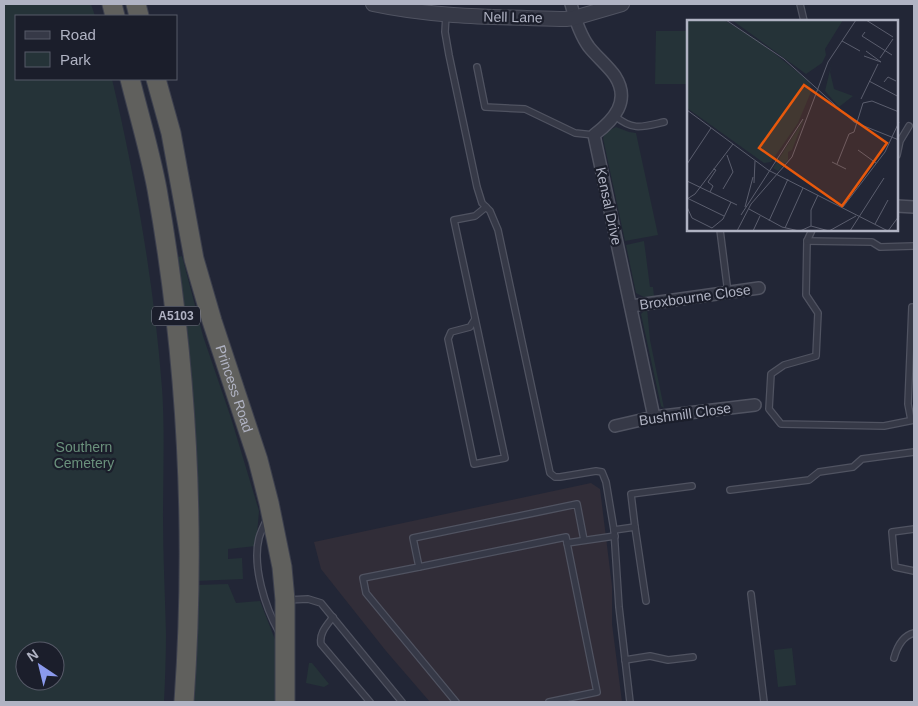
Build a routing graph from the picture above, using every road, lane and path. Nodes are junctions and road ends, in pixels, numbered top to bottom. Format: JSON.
{"nodes":[{"id":1,"x":373,"y":4,"type":"edge"},
{"id":2,"x":571,"y":4,"type":"edge"},
{"id":3,"x":622,"y":4,"type":"edge"},
{"id":4,"x":800,"y":4,"type":"edge"},
{"id":5,"x":446,"y":15,"type":"junction"},
{"id":6,"x":574,"y":18,"type":"junction"},
{"id":7,"x":804,"y":20,"type":"edge"},
{"id":8,"x":477,"y":67,"type":"dead end"},
{"id":9,"x":130,"y":80,"type":"edge"},
{"id":10,"x":156,"y":80,"type":"edge"},
{"id":11,"x":615,"y":116,"type":"junction"},
{"id":12,"x":664,"y":122,"type":"dead end"},
{"id":13,"x":909,"y":126,"type":"dead end"},
{"id":14,"x":594,"y":135,"type":"junction"},
{"id":15,"x":898,"y":151,"type":"edge"},
{"id":16,"x":898,"y":206,"type":"edge"},
{"id":17,"x":486,"y":207,"type":"junction"},
{"id":18,"x":914,"y":207,"type":"edge"},
{"id":19,"x":720,"y":231,"type":"edge"},
{"id":20,"x":812,"y":231,"type":"edge"},
{"id":21,"x":807,"y":241,"type":"junction"},
{"id":22,"x":914,"y":246,"type":"edge"},
{"id":23,"x":759,"y":288,"type":"dead end"},
{"id":24,"x":728,"y":292,"type":"junction"},
{"id":25,"x":631,"y":306,"type":"junction"},
{"id":26,"x":912,"y":307,"type":"dead end"},
{"id":27,"x":475,"y":319,"type":"junction"},
{"id":28,"x":755,"y":405,"type":"dead end"},
{"id":29,"x":654,"y":417,"type":"junction"},
{"id":30,"x":913,"y":420,"type":"edge"},
{"id":31,"x":615,"y":426,"type":"dead end"},
{"id":32,"x":914,"y":452,"type":"edge"},
{"id":33,"x":692,"y":486,"type":"dead end"},
{"id":34,"x":730,"y":490,"type":"dead end"},
{"id":35,"x":271,"y":511,"type":"junction"},
{"id":36,"x":635,"y":527,"type":"junction"},
{"id":37,"x":914,"y":529,"type":"edge"},
{"id":38,"x":614,"y":533,"type":"junction"},
{"id":39,"x":584,"y":540,"type":"junction"},
{"id":40,"x":567,"y":543,"type":"junction"},
{"id":41,"x":419,"y":567,"type":"junction"},
{"id":42,"x":914,"y":570,"type":"edge"},
{"id":43,"x":751,"y":594,"type":"dead end"},
{"id":44,"x":285,"y":600,"type":"junction"},
{"id":45,"x":646,"y":601,"type":"dead end"},
{"id":46,"x":333,"y":617,"type":"junction"},
{"id":47,"x":914,"y":633,"type":"edge"},
{"id":48,"x":286,"y":644,"type":"junction"},
{"id":49,"x":693,"y":656,"type":"dead end"},
{"id":50,"x":894,"y":658,"type":"dead end"},
{"id":51,"x":625,"y":660,"type":"junction"},
{"id":52,"x":184,"y":702,"type":"edge"},
{"id":53,"x":285,"y":702,"type":"edge"},
{"id":54,"x":370,"y":702,"type":"edge"},
{"id":55,"x":402,"y":702,"type":"edge"},
{"id":56,"x":456,"y":702,"type":"edge"},
{"id":57,"x":549,"y":702,"type":"edge"},
{"id":58,"x":630,"y":702,"type":"edge"},
{"id":59,"x":764,"y":702,"type":"edge"}],
"edges":[{"from":1,"to":5,"type":"street","name":"Nell Lane"},
{"from":2,"to":6,"type":"street"},
{"from":3,"to":6,"type":"street","name":"Nell Lane"},
{"from":4,"to":7,"type":"lane"},
{"from":5,"to":6,"type":"street","name":"Nell Lane"},
{"from":5,"to":17,"type":"lane"},
{"from":6,"to":11,"type":"street"},
{"from":8,"to":14,"type":"lane"},
{"from":9,"to":52,"type":"highway","number":"A5103"},
{"from":10,"to":35,"type":"highway","name":"Princess Road","number":"A5103"},
{"from":11,"to":12,"type":"lane"},
{"from":11,"to":14,"type":"street"},
{"from":13,"to":15,"type":"lane"},
{"from":14,"to":25,"type":"street","name":"Kensal Drive"},
{"from":16,"to":18,"type":"street"},
{"from":17,"to":27,"type":"lane"},
{"from":17,"to":38,"type":"lane"},
{"from":19,"to":24,"type":"lane"},
{"from":20,"to":21,"type":"lane"},
{"from":21,"to":22,"type":"lane"},
{"from":21,"to":30,"type":"lane"},
{"from":23,"to":24,"type":"street","name":"Broxbourne Close"},
{"from":24,"to":25,"type":"street","name":"Broxbourne Close"},
{"from":25,"to":29,"type":"street","name":"Kensal Drive"},
{"from":26,"to":30,"type":"lane"},
{"from":27,"to":27,"type":"lane"},
{"from":28,"to":29,"type":"street","name":"Bushmill Close"},
{"from":29,"to":31,"type":"street","name":"Bushmill Close"},
{"from":32,"to":34,"type":"lane"},
{"from":33,"to":36,"type":"lane"},
{"from":35,"to":44,"type":"highway","name":"Princess Road","number":"A5103"},
{"from":35,"to":48,"type":"lane"},
{"from":36,"to":38,"type":"lane"},
{"from":36,"to":45,"type":"lane"},
{"from":37,"to":42,"type":"lane"},
{"from":38,"to":39,"type":"lane"},
{"from":38,"to":51,"type":"lane"},
{"from":39,"to":40,"type":"lane"},
{"from":39,"to":41,"type":"lane"},
{"from":40,"to":41,"type":"lane"},
{"from":40,"to":57,"type":"lane"},
{"from":41,"to":56,"type":"lane"},
{"from":43,"to":59,"type":"lane"},
{"from":44,"to":46,"type":"lane"},
{"from":44,"to":48,"type":"highway","name":"Princess Road","number":"A5103"},
{"from":46,"to":54,"type":"lane"},
{"from":46,"to":55,"type":"lane"},
{"from":47,"to":50,"type":"lane"},
{"from":48,"to":53,"type":"highway","name":"Princess Road","number":"A5103"},
{"from":49,"to":51,"type":"lane"},
{"from":51,"to":58,"type":"lane"}]}
